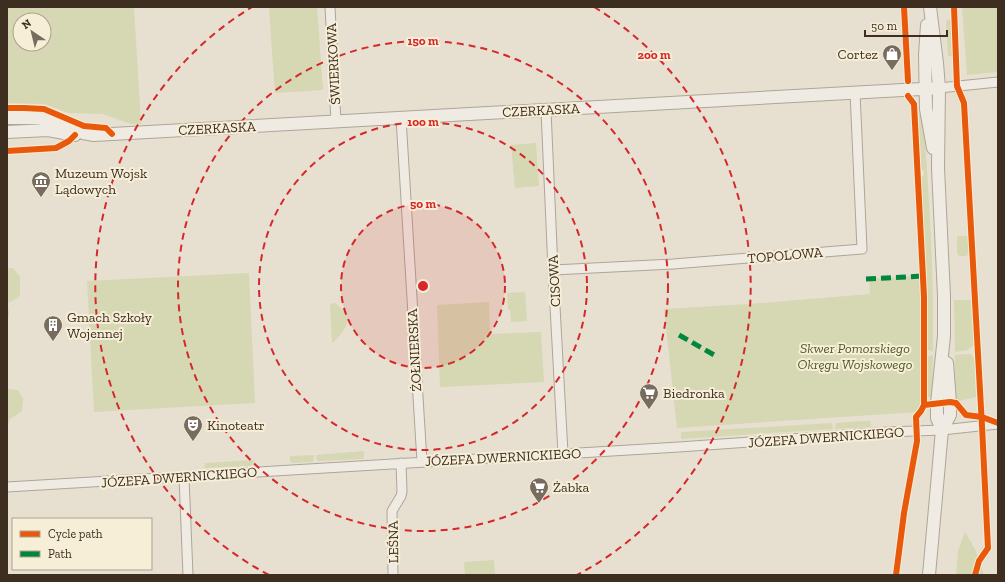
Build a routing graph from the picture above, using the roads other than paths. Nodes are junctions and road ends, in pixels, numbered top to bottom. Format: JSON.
{"nodes":[{"id":1,"x":330,"y":7,"type":"edge"},
{"id":2,"x":929,"y":7,"type":"edge"},
{"id":3,"x":998,"y":82,"type":"edge"},
{"id":4,"x":925,"y":88,"type":"junction"},
{"id":5,"x":939,"y":88,"type":"junction"},
{"id":6,"x":854,"y":92,"type":"junction"},
{"id":7,"x":546,"y":110,"type":"junction"},
{"id":8,"x":7,"y":118,"type":"edge"},
{"id":9,"x":401,"y":118,"type":"junction"},
{"id":10,"x":336,"y":122,"type":"junction"},
{"id":11,"x":7,"y":132,"type":"edge"},
{"id":12,"x":83,"y":133,"type":"junction"},
{"id":13,"x":938,"y":168,"type":"junction"},
{"id":14,"x":553,"y":270,"type":"junction"},
{"id":15,"x":998,"y":424,"type":"edge"},
{"id":16,"x":942,"y":430,"type":"junction"},
{"id":17,"x":563,"y":453,"type":"junction"},
{"id":18,"x":422,"y":462,"type":"junction"},
{"id":19,"x":401,"y":463,"type":"junction"},
{"id":20,"x":184,"y":477,"type":"junction"},
{"id":21,"x":7,"y":487,"type":"edge"},
{"id":22,"x":188,"y":575,"type":"edge"},
{"id":23,"x":393,"y":575,"type":"edge"},
{"id":24,"x":928,"y":575,"type":"edge"}],
"edges":[{"from":1,"to":10,"type":"street","name":"ŚWIERKOWA"},
{"from":2,"to":4,"type":"street"},
{"from":2,"to":5,"type":"street"},
{"from":3,"to":5,"type":"street","name":"CZERKASKA"},
{"from":4,"to":5,"type":"street","name":"CZERKASKA"},
{"from":4,"to":6,"type":"street","name":"CZERKASKA"},
{"from":4,"to":13,"type":"street"},
{"from":5,"to":13,"type":"street"},
{"from":6,"to":7,"type":"street","name":"CZERKASKA"},
{"from":6,"to":14,"type":"street","name":"TOPOLOWA"},
{"from":7,"to":9,"type":"street","name":"CZERKASKA"},
{"from":7,"to":14,"type":"street","name":"CISOWA"},
{"from":8,"to":12,"type":"street","name":"CZERKASKA"},
{"from":9,"to":10,"type":"street","name":"CZERKASKA"},
{"from":9,"to":18,"type":"street","name":"ŻOŁNIERSKA"},
{"from":10,"to":12,"type":"street","name":"CZERKASKA"},
{"from":11,"to":12,"type":"street","name":"CZERKASKA"},
{"from":13,"to":16,"type":"street"},
{"from":14,"to":17,"type":"street","name":"CISOWA"},
{"from":15,"to":16,"type":"street","name":"JÓZEFA DWERNICKIEGO"},
{"from":16,"to":17,"type":"street","name":"JÓZEFA DWERNICKIEGO"},
{"from":16,"to":24,"type":"street"},
{"from":17,"to":18,"type":"street","name":"JÓZEFA DWERNICKIEGO"},
{"from":18,"to":19,"type":"street","name":"JÓZEFA DWERNICKIEGO"},
{"from":19,"to":20,"type":"street","name":"JÓZEFA DWERNICKIEGO"},
{"from":19,"to":23,"type":"street","name":"LEŚNA"},
{"from":20,"to":21,"type":"street","name":"JÓZEFA DWERNICKIEGO"},
{"from":20,"to":22,"type":"street"}]}
